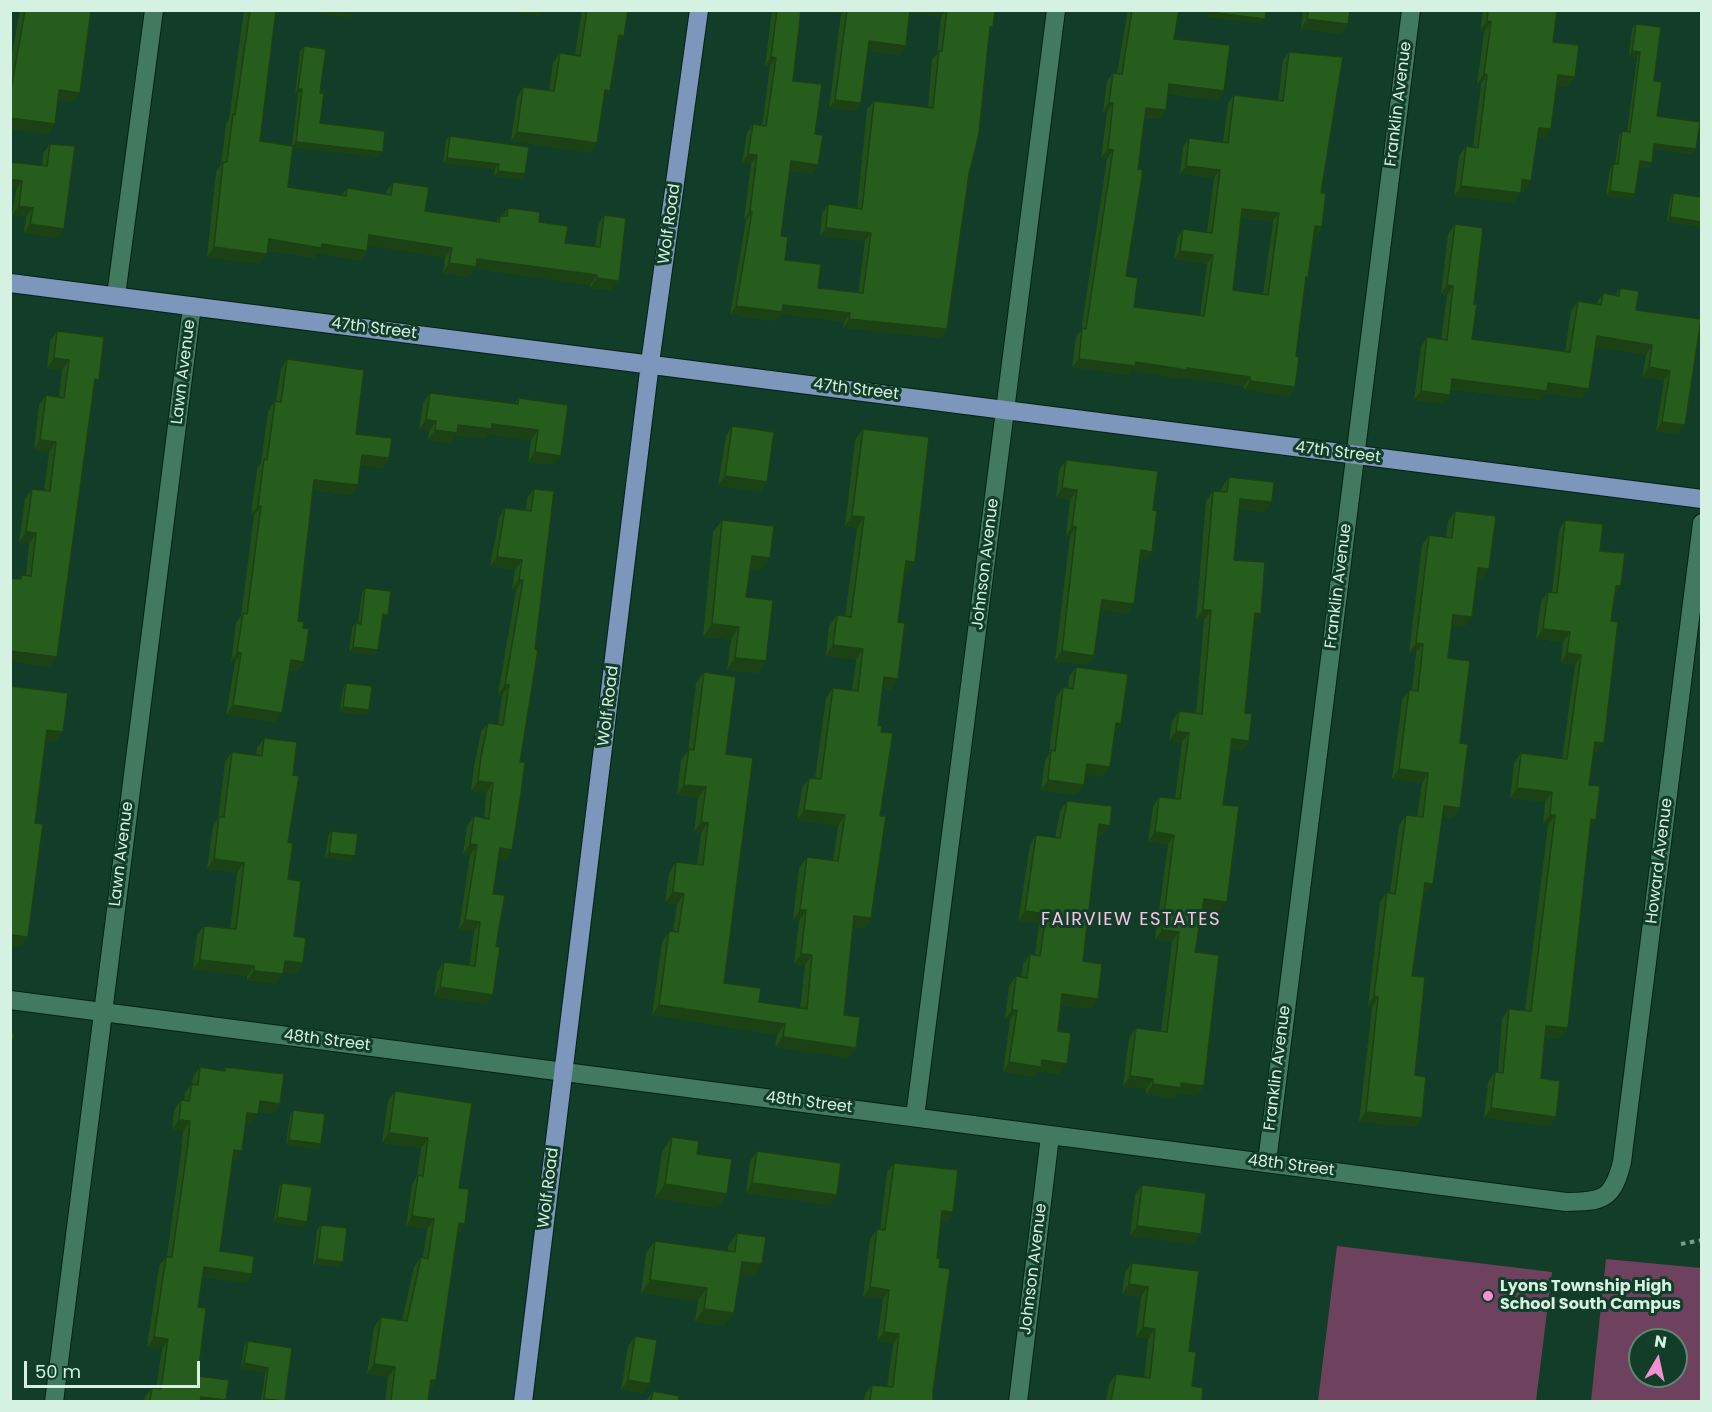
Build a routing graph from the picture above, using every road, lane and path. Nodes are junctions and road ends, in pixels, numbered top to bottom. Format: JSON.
{"nodes":[{"id":1,"x":154,"y":10,"type":"edge"},
{"id":2,"x":699,"y":10,"type":"edge"},
{"id":3,"x":1056,"y":10,"type":"edge"},
{"id":4,"x":1411,"y":10,"type":"edge"},
{"id":5,"x":10,"y":283,"type":"edge"},
{"id":6,"x":116,"y":297,"type":"junction"},
{"id":7,"x":192,"y":306,"type":"junction"},
{"id":8,"x":651,"y":363,"type":"junction"},
{"id":9,"x":1005,"y":410,"type":"junction"},
{"id":10,"x":1355,"y":455,"type":"junction"},
{"id":11,"x":1701,"y":499,"type":"edge"},
{"id":12,"x":1701,"y":523,"type":"edge"},
{"id":13,"x":10,"y":1000,"type":"edge"},
{"id":14,"x":101,"y":1012,"type":"junction"},
{"id":15,"x":564,"y":1072,"type":"junction"},
{"id":16,"x":915,"y":1117,"type":"junction"},
{"id":17,"x":1050,"y":1136,"type":"junction"},
{"id":18,"x":1266,"y":1162,"type":"junction"},
{"id":19,"x":1607,"y":1197,"type":"joint"},
{"id":20,"x":1701,"y":1240,"type":"edge"},
{"id":21,"x":1681,"y":1244,"type":"dead end"},
{"id":22,"x":54,"y":1401,"type":"edge"},
{"id":23,"x":523,"y":1401,"type":"edge"},
{"id":24,"x":1018,"y":1401,"type":"edge"}],
"edges":[{"from":1,"to":6,"type":"street"},
{"from":2,"to":8,"type":"main road","name":"Wolf Road"},
{"from":3,"to":9,"type":"street","name":"Johnson Avenue"},
{"from":4,"to":10,"type":"street","name":"Franklin Avenue"},
{"from":5,"to":6,"type":"main road","name":"47th Street"},
{"from":6,"to":7,"type":"main road","name":"47th Street"},
{"from":7,"to":8,"type":"main road","name":"47th Street"},
{"from":7,"to":14,"type":"street","name":"Lawn Avenue"},
{"from":8,"to":9,"type":"main road","name":"47th Street"},
{"from":8,"to":15,"type":"main road","name":"Wolf Road"},
{"from":9,"to":10,"type":"main road","name":"47th Street"},
{"from":9,"to":16,"type":"street","name":"Johnson Avenue"},
{"from":10,"to":11,"type":"main road","name":"47th Street"},
{"from":10,"to":18,"type":"street","name":"Franklin Avenue"},
{"from":12,"to":19,"type":"street","name":"Howard Avenue"},
{"from":13,"to":14,"type":"street","name":"48th Street"},
{"from":14,"to":15,"type":"street","name":"48th Street"},
{"from":14,"to":22,"type":"street","name":"Lawn Avenue"},
{"from":15,"to":16,"type":"street","name":"48th Street"},
{"from":15,"to":23,"type":"main road","name":"Wolf Road"},
{"from":16,"to":17,"type":"street","name":"48th Street"},
{"from":17,"to":18,"type":"street","name":"48th Street"},
{"from":17,"to":24,"type":"street","name":"Johnson Avenue"},
{"from":18,"to":19,"type":"street","name":"48th Street"},
{"from":20,"to":21,"type":"path"}]}
